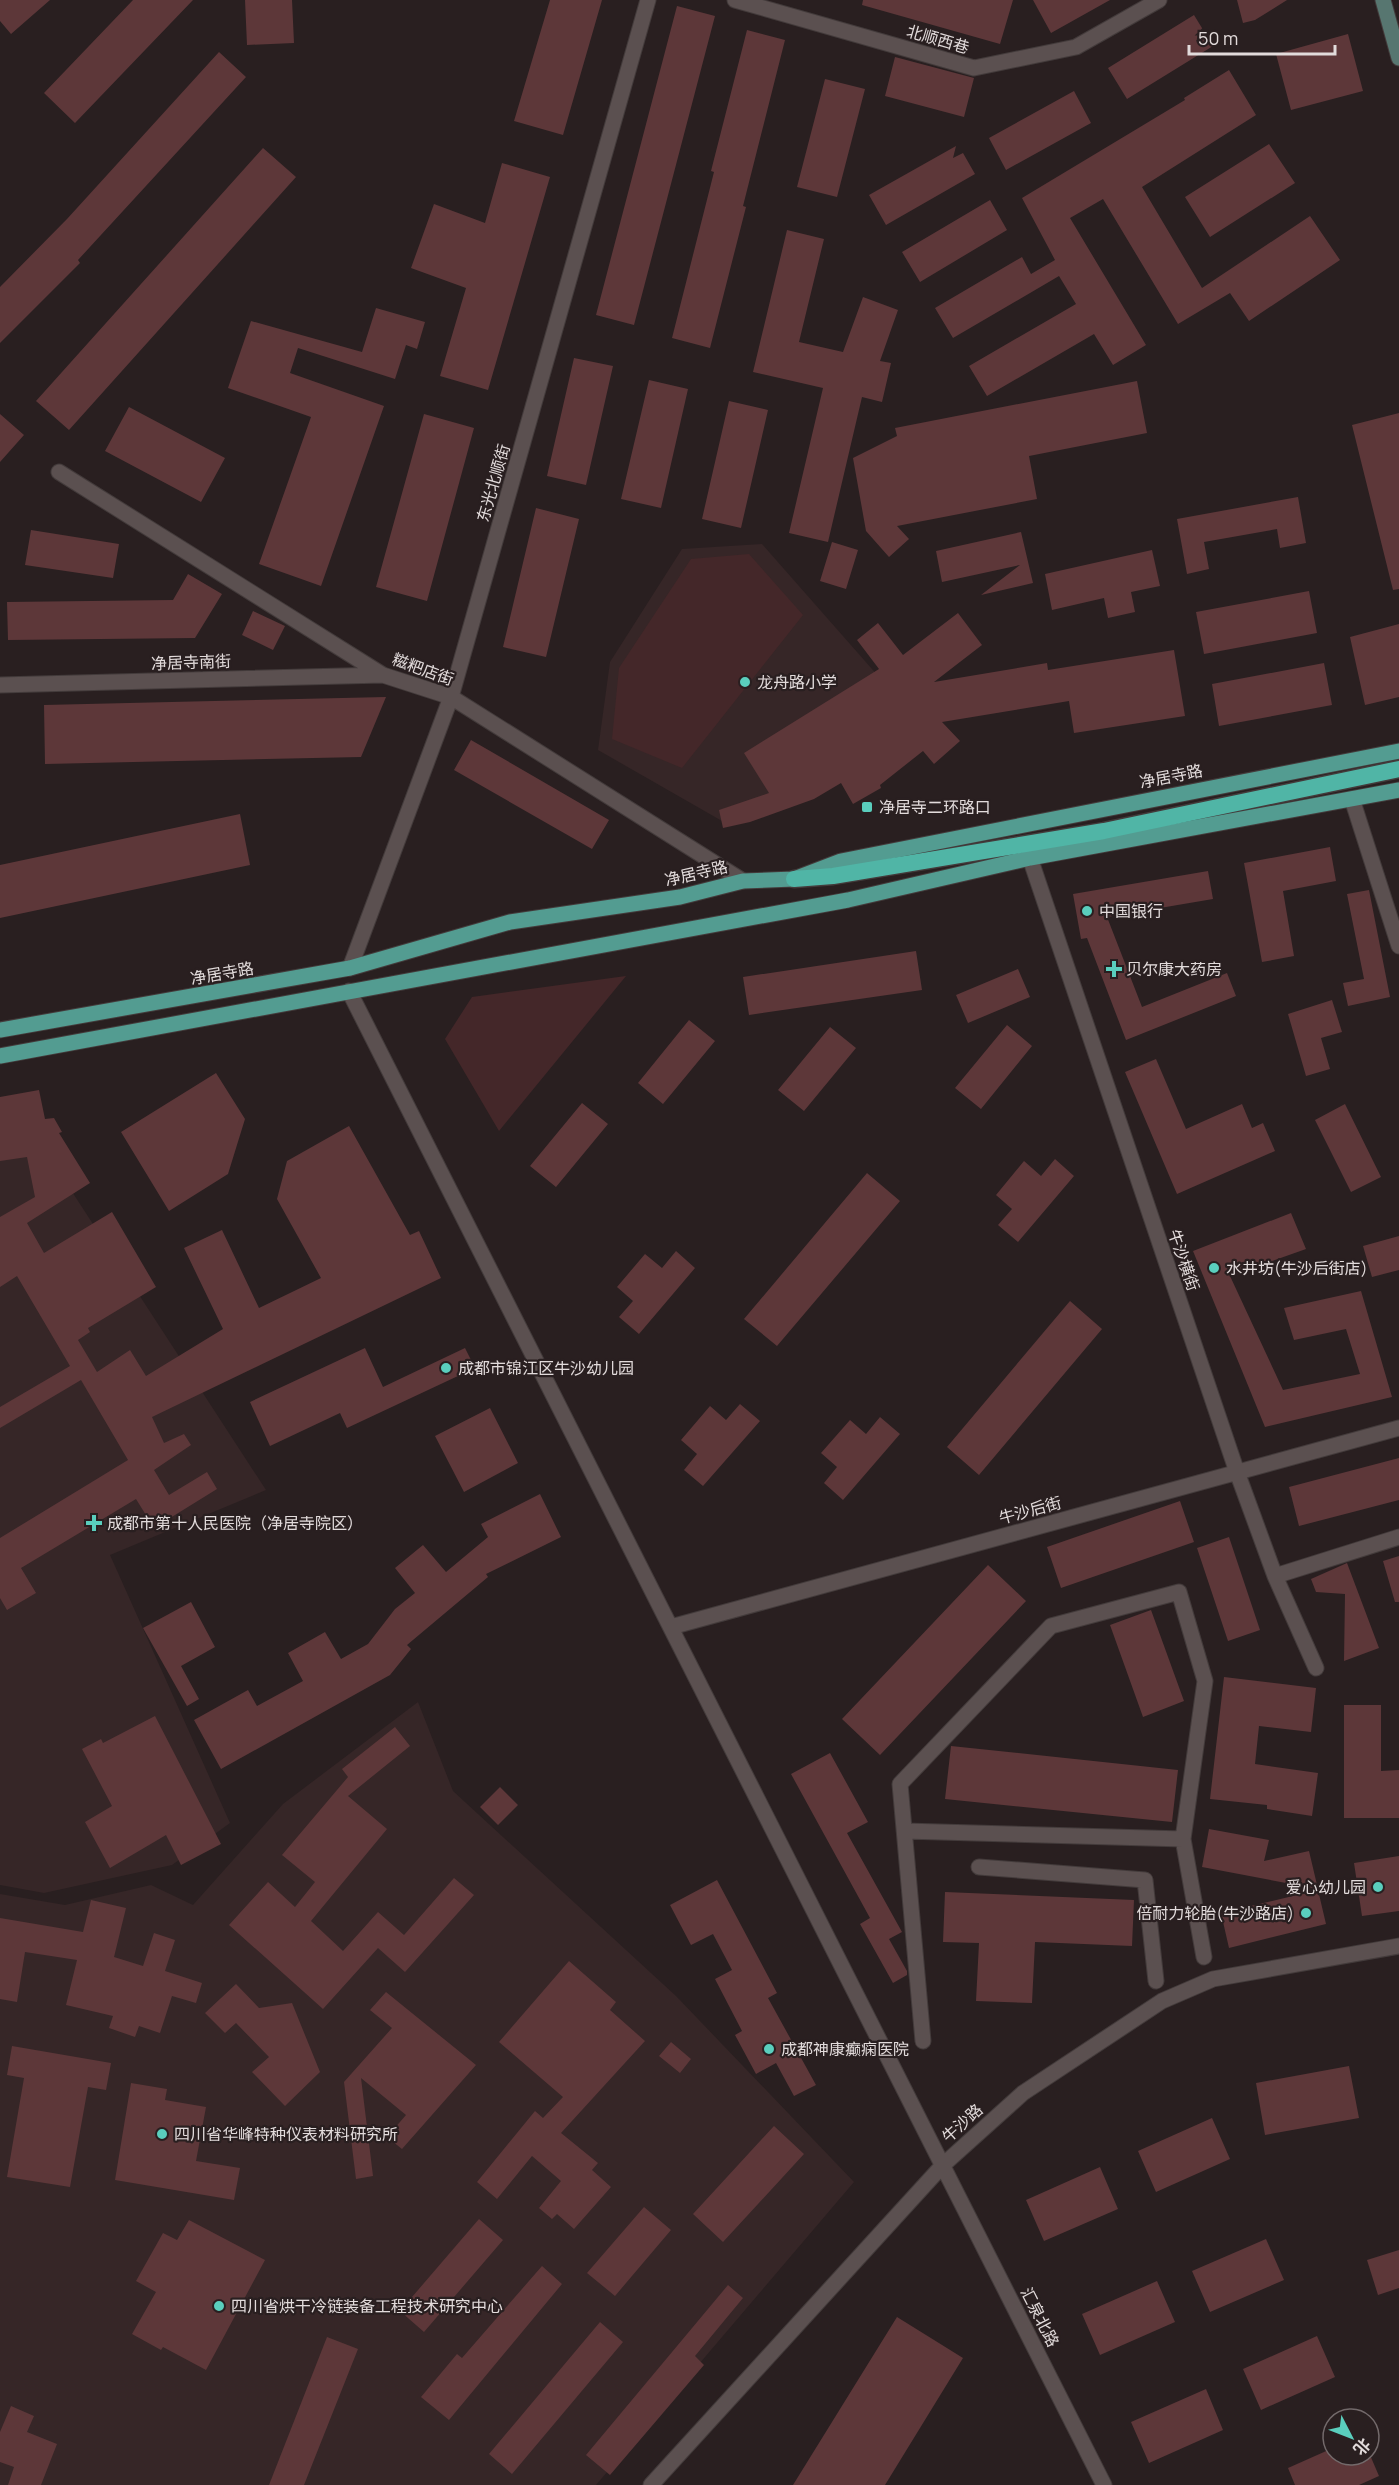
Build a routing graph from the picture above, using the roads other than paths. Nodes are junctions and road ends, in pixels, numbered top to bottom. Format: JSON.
{"nodes":[{"id":1,"x":648,"y":0,"type":"edge"},
{"id":2,"x":735,"y":0,"type":"edge"},
{"id":3,"x":1159,"y":0,"type":"edge"},
{"id":4,"x":1383,"y":0,"type":"edge"},
{"id":5,"x":1399,"y":58,"type":"edge"},
{"id":6,"x":59,"y":472,"type":"dead end"},
{"id":7,"x":383,"y":675,"type":"junction"},
{"id":8,"x":0,"y":685,"type":"edge"},
{"id":9,"x":451,"y":698,"type":"junction"},
{"id":10,"x":1399,"y":751,"type":"edge"},
{"id":11,"x":1399,"y":769,"type":"edge"},
{"id":12,"x":1399,"y":789,"type":"edge"},
{"id":13,"x":1352,"y":799,"type":"junction"},
{"id":14,"x":1030,"y":858,"type":"junction"},
{"id":15,"x":794,"y":879,"type":"junction"},
{"id":16,"x":743,"y":881,"type":"junction"},
{"id":17,"x":1399,"y":946,"type":"edge"},
{"id":18,"x":350,"y":968,"type":"junction"},
{"id":19,"x":349,"y":991,"type":"junction"},
{"id":20,"x":0,"y":1030,"type":"edge"},
{"id":21,"x":0,"y":1056,"type":"edge"},
{"id":22,"x":1399,"y":1428,"type":"edge"},
{"id":23,"x":1237,"y":1472,"type":"junction"},
{"id":24,"x":1399,"y":1537,"type":"edge"},
{"id":25,"x":1275,"y":1576,"type":"junction"},
{"id":26,"x":671,"y":1627,"type":"junction"},
{"id":27,"x":1316,"y":1668,"type":"dead end"},
{"id":28,"x":906,"y":1831,"type":"junction"},
{"id":29,"x":1184,"y":1839,"type":"junction"},
{"id":30,"x":979,"y":1867,"type":"dead end"},
{"id":31,"x":1399,"y":1946,"type":"edge"},
{"id":32,"x":1204,"y":1957,"type":"dead end"},
{"id":33,"x":1156,"y":1981,"type":"dead end"},
{"id":34,"x":923,"y":2041,"type":"dead end"},
{"id":35,"x":943,"y":2165,"type":"junction"},
{"id":36,"x":651,"y":2485,"type":"edge"},
{"id":37,"x":1104,"y":2485,"type":"edge"}],
"edges":[{"from":1,"to":9,"type":"street","name":"东光北顺街"},
{"from":2,"to":3,"type":"street","name":"北顺西巷"},
{"from":4,"to":5,"type":"main road"},
{"from":6,"to":7,"type":"street","name":"糍粑店街"},
{"from":7,"to":8,"type":"street","name":"净居寺南街"},
{"from":7,"to":9,"type":"street","name":"糍粑店街"},
{"from":9,"to":16,"type":"street","name":"糍粑店街"},
{"from":9,"to":18,"type":"street","name":"东光北顺街"},
{"from":10,"to":15,"type":"main road","name":"净居寺路"},
{"from":11,"to":15,"type":"highway"},
{"from":12,"to":13,"type":"main road"},
{"from":13,"to":14,"type":"main road"},
{"from":13,"to":17,"type":"street"},
{"from":14,"to":19,"type":"main road"},
{"from":14,"to":23,"type":"street","name":"牛沙横街"},
{"from":15,"to":16,"type":"main road","name":"净居寺路"},
{"from":16,"to":18,"type":"main road","name":"净居寺路"},
{"from":18,"to":20,"type":"main road","name":"净居寺路"},
{"from":19,"to":21,"type":"main road"},
{"from":19,"to":26,"type":"street","name":"汇泉北路"},
{"from":22,"to":23,"type":"street","name":"牛沙后街"},
{"from":23,"to":25,"type":"street","name":"牛沙横街"},
{"from":23,"to":26,"type":"street","name":"牛沙后街"},
{"from":24,"to":25,"type":"street"},
{"from":25,"to":27,"type":"street","name":"牛沙横街"},
{"from":26,"to":35,"type":"street","name":"汇泉北路"},
{"from":28,"to":29,"type":"street"},
{"from":28,"to":29,"type":"street"},
{"from":28,"to":34,"type":"street"},
{"from":29,"to":32,"type":"street"},
{"from":30,"to":33,"type":"street"},
{"from":31,"to":35,"type":"street","name":"牛沙路"},
{"from":35,"to":36,"type":"street","name":"牛沙路"},
{"from":35,"to":37,"type":"street","name":"汇泉北路"}]}
